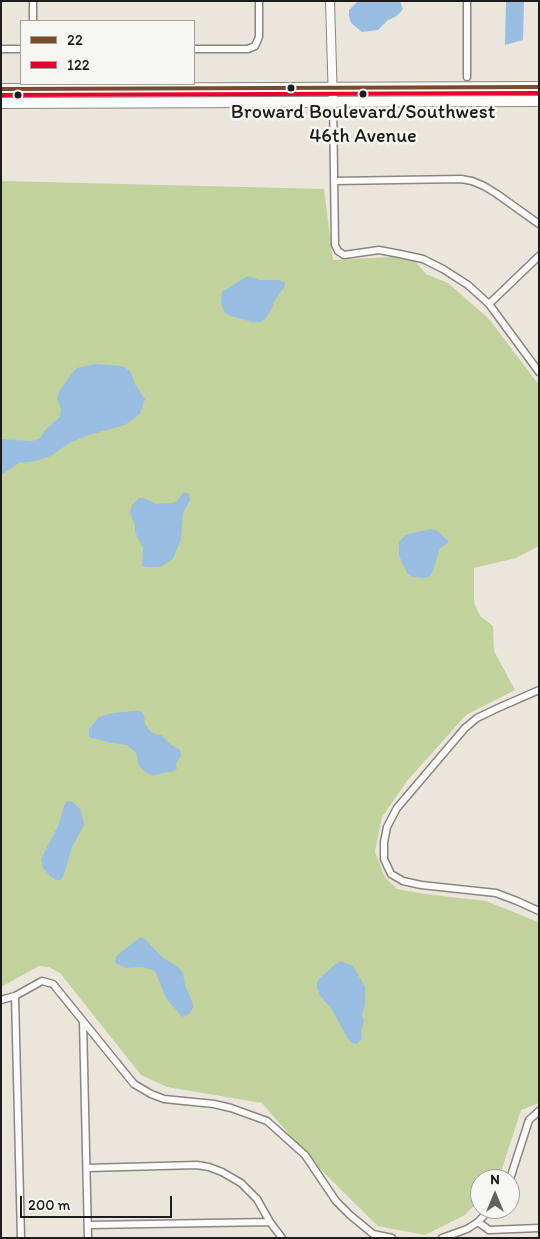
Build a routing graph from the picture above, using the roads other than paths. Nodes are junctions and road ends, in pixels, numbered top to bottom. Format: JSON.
{"nodes":[{"id":1,"x":33,"y":1,"type":"edge"},
{"id":2,"x":259,"y":1,"type":"edge"},
{"id":3,"x":330,"y":1,"type":"edge"},
{"id":4,"x":467,"y":1,"type":"edge"},
{"id":5,"x":33,"y":20,"type":"edge"},
{"id":6,"x":1,"y":49,"type":"edge"},
{"id":7,"x":20,"y":49,"type":"edge"},
{"id":8,"x":195,"y":49,"type":"edge"},
{"id":9,"x":467,"y":77,"type":"dead end"},
{"id":10,"x":33,"y":86,"type":"edge"},
{"id":11,"x":539,"y":87,"type":"edge"},
{"id":12,"x":1,"y":88,"type":"edge"},
{"id":13,"x":54,"y":89,"type":"junction"},
{"id":14,"x":333,"y":89,"type":"junction"},
{"id":15,"x":539,"y":101,"type":"edge"},
{"id":16,"x":333,"y":102,"type":"junction"},
{"id":17,"x":6,"y":103,"type":"edge"},
{"id":18,"x":34,"y":103,"type":"junction"},
{"id":19,"x":334,"y":181,"type":"junction"},
{"id":20,"x":539,"y":224,"type":"edge"},
{"id":21,"x":539,"y":256,"type":"edge"},
{"id":22,"x":489,"y":304,"type":"junction"},
{"id":23,"x":539,"y":372,"type":"edge"},
{"id":24,"x":539,"y":690,"type":"edge"},
{"id":25,"x":538,"y":909,"type":"edge"},
{"id":26,"x":14,"y":996,"type":"junction"},
{"id":27,"x":1,"y":1000,"type":"edge"},
{"id":28,"x":83,"y":1021,"type":"junction"},
{"id":29,"x":539,"y":1112,"type":"edge"},
{"id":30,"x":87,"y":1168,"type":"junction"},
{"id":31,"x":514,"y":1169,"type":"edge"},
{"id":32,"x":481,"y":1219,"type":"edge"},
{"id":33,"x":270,"y":1222,"type":"junction"},
{"id":34,"x":478,"y":1222,"type":"junction"},
{"id":35,"x":88,"y":1225,"type":"junction"},
{"id":36,"x":539,"y":1228,"type":"edge"},
{"id":37,"x":489,"y":1234,"type":"edge"},
{"id":38,"x":373,"y":1236,"type":"edge"},
{"id":39,"x":21,"y":1238,"type":"edge"},
{"id":40,"x":88,"y":1238,"type":"edge"},
{"id":41,"x":282,"y":1238,"type":"edge"},
{"id":42,"x":392,"y":1238,"type":"edge"},
{"id":43,"x":442,"y":1238,"type":"edge"}],
"edges":[{"from":1,"to":5,"type":"street"},
{"from":2,"to":8,"type":"street"},
{"from":3,"to":14,"type":"street"},
{"from":4,"to":9,"type":"street"},
{"from":6,"to":7,"type":"street"},
{"from":10,"to":12,"type":"main road"},
{"from":10,"to":13,"type":"main road"},
{"from":10,"to":17,"type":"main road"},
{"from":11,"to":14,"type":"main road"},
{"from":13,"to":14,"type":"main road"},
{"from":13,"to":18,"type":"main road"},
{"from":14,"to":16,"type":"street"},
{"from":15,"to":16,"type":"main road"},
{"from":16,"to":18,"type":"main road"},
{"from":16,"to":19,"type":"street"},
{"from":17,"to":18,"type":"main road"},
{"from":19,"to":20,"type":"street"},
{"from":19,"to":22,"type":"street"},
{"from":21,"to":22,"type":"street"},
{"from":22,"to":23,"type":"street"},
{"from":24,"to":25,"type":"street"},
{"from":26,"to":27,"type":"street"},
{"from":26,"to":28,"type":"street"},
{"from":26,"to":39,"type":"street"},
{"from":28,"to":30,"type":"street"},
{"from":28,"to":38,"type":"street"},
{"from":29,"to":31,"type":"street"},
{"from":30,"to":33,"type":"street"},
{"from":30,"to":35,"type":"street"},
{"from":32,"to":34,"type":"street"},
{"from":33,"to":35,"type":"street"},
{"from":33,"to":41,"type":"street"},
{"from":34,"to":37,"type":"street"},
{"from":34,"to":43,"type":"street"},
{"from":35,"to":40,"type":"street"},
{"from":36,"to":37,"type":"street"},
{"from":38,"to":42,"type":"street"}]}
